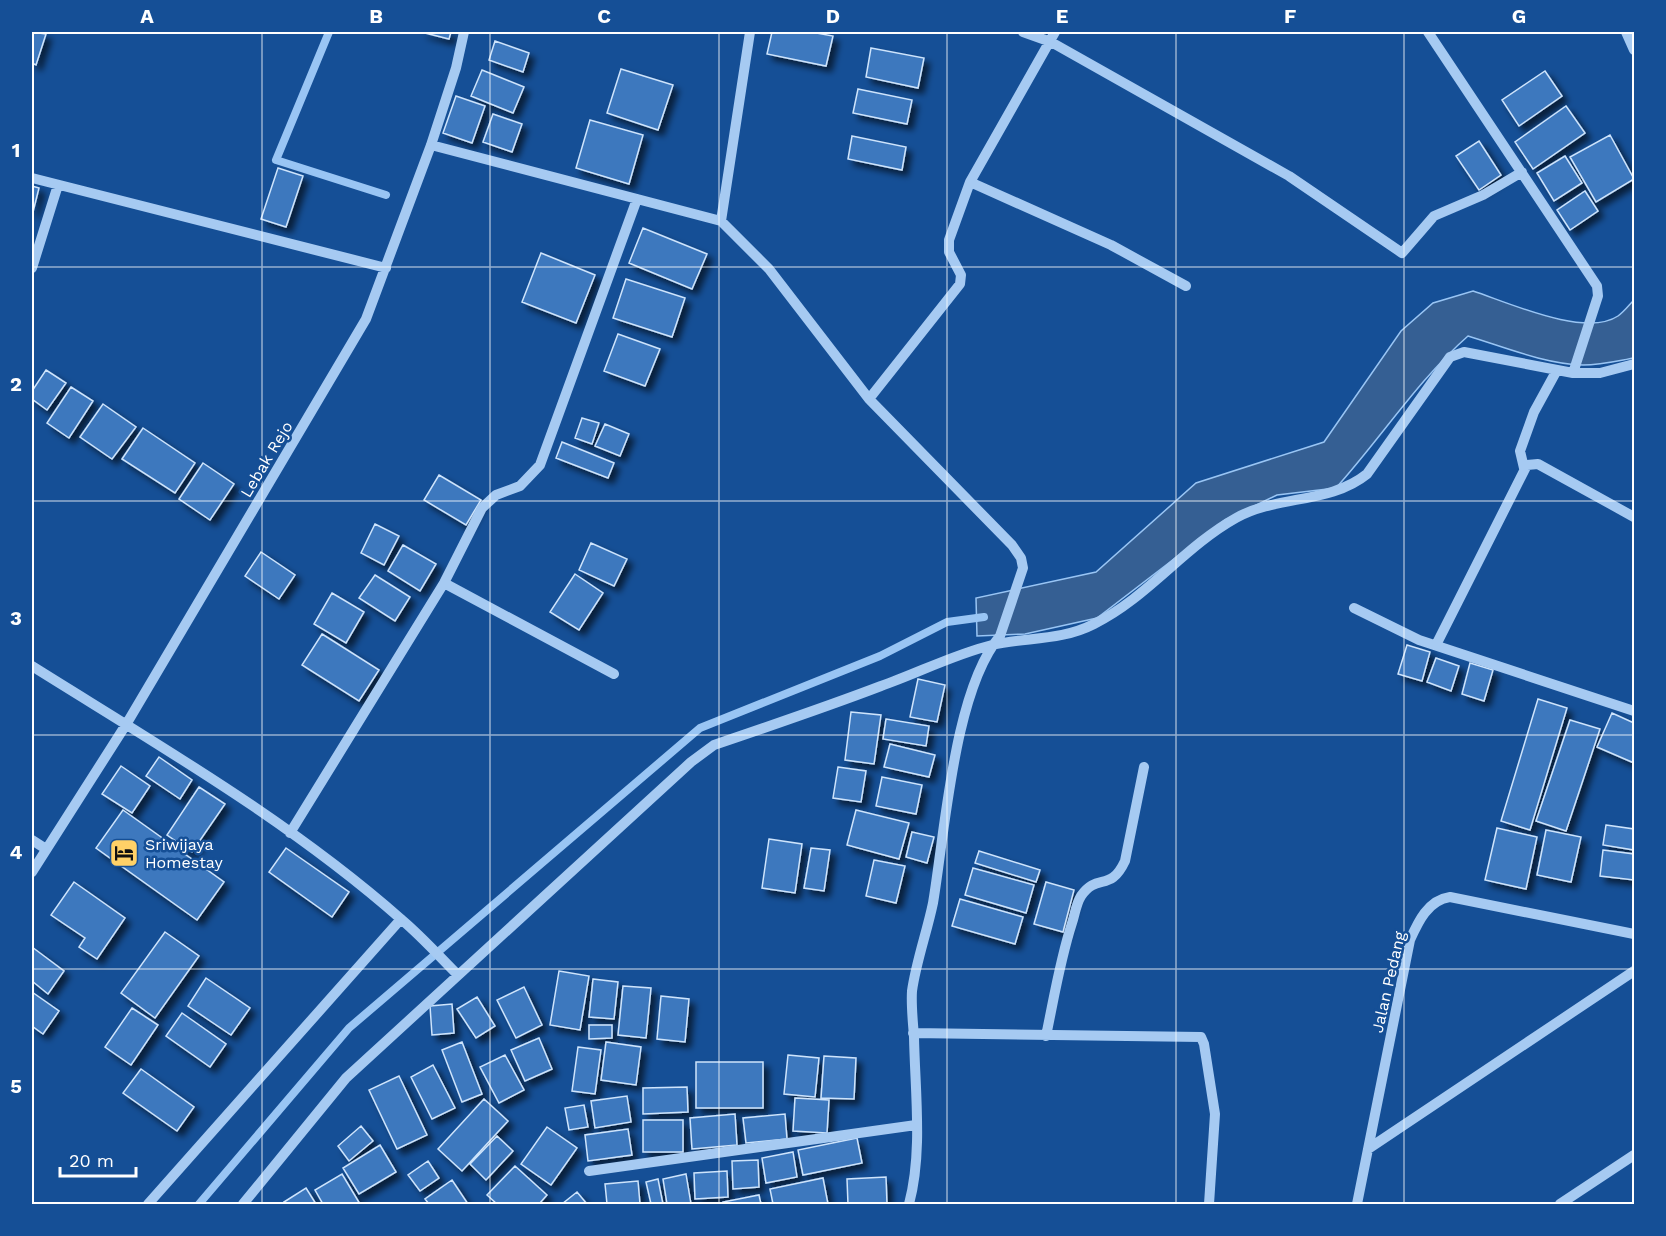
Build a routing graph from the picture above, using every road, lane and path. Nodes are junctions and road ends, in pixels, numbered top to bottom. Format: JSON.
{"nodes":[{"id":1,"x":464,"y":32,"type":"edge"},
{"id":2,"x":750,"y":32,"type":"edge"},
{"id":3,"x":1023,"y":32,"type":"edge"},
{"id":4,"x":1428,"y":32,"type":"edge"},
{"id":5,"x":1626,"y":32,"type":"edge"},
{"id":6,"x":1053,"y":37,"type":"edge"},
{"id":7,"x":1634,"y":50,"type":"edge"},
{"id":8,"x":431,"y":145,"type":"junction"},
{"id":9,"x":1522,"y":172,"type":"junction"},
{"id":10,"x":32,"y":178,"type":"edge"},
{"id":11,"x":970,"y":182,"type":"junction"},
{"id":12,"x":58,"y":185,"type":"junction"},
{"id":13,"x":637,"y":199,"type":"junction"},
{"id":14,"x":720,"y":221,"type":"junction"},
{"id":15,"x":32,"y":268,"type":"edge"},
{"id":16,"x":386,"y":268,"type":"junction"},
{"id":17,"x":1186,"y":286,"type":"dead end"},
{"id":18,"x":1635,"y":364,"type":"edge"},
{"id":19,"x":1574,"y":369,"type":"junction"},
{"id":20,"x":1557,"y":370,"type":"junction"},
{"id":21,"x":869,"y":399,"type":"junction"},
{"id":22,"x":1524,"y":468,"type":"junction"},
{"id":23,"x":1635,"y":517,"type":"edge"},
{"id":24,"x":444,"y":582,"type":"junction"},
{"id":25,"x":1354,"y":608,"type":"dead end"},
{"id":26,"x":996,"y":641,"type":"junction"},
{"id":27,"x":1436,"y":645,"type":"junction"},
{"id":28,"x":32,"y":666,"type":"edge"},
{"id":29,"x":614,"y":674,"type":"dead end"},
{"id":30,"x":1635,"y":711,"type":"edge"},
{"id":31,"x":127,"y":723,"type":"junction"},
{"id":32,"x":1144,"y":767,"type":"dead end"},
{"id":33,"x":290,"y":833,"type":"junction"},
{"id":34,"x":32,"y":840,"type":"edge"},
{"id":35,"x":46,"y":849,"type":"junction"},
{"id":36,"x":32,"y":872,"type":"edge"},
{"id":37,"x":401,"y":919,"type":"junction"},
{"id":38,"x":1635,"y":934,"type":"edge"},
{"id":39,"x":454,"y":971,"type":"junction"},
{"id":40,"x":1635,"y":971,"type":"edge"},
{"id":41,"x":914,"y":1033,"type":"junction"},
{"id":42,"x":1046,"y":1036,"type":"junction"},
{"id":43,"x":916,"y":1125,"type":"junction"},
{"id":44,"x":1368,"y":1149,"type":"junction"},
{"id":45,"x":1635,"y":1155,"type":"edge"},
{"id":46,"x":589,"y":1171,"type":"dead end"},
{"id":47,"x":148,"y":1204,"type":"edge"},
{"id":48,"x":243,"y":1204,"type":"edge"},
{"id":49,"x":909,"y":1204,"type":"edge"},
{"id":50,"x":1209,"y":1204,"type":"edge"},
{"id":51,"x":1357,"y":1204,"type":"edge"},
{"id":52,"x":1560,"y":1204,"type":"edge"}],
"edges":[{"from":1,"to":8,"type":"street","name":"Lebak Rejo"},
{"from":2,"to":14,"type":"street"},
{"from":3,"to":6,"type":"street"},
{"from":4,"to":9,"type":"street"},
{"from":5,"to":7,"type":"street"},
{"from":6,"to":9,"type":"street"},
{"from":6,"to":11,"type":"street"},
{"from":8,"to":13,"type":"street"},
{"from":8,"to":16,"type":"street","name":"Lebak Rejo"},
{"from":9,"to":19,"type":"street"},
{"from":10,"to":12,"type":"street"},
{"from":11,"to":17,"type":"street"},
{"from":11,"to":21,"type":"street"},
{"from":12,"to":15,"type":"street"},
{"from":12,"to":16,"type":"street"},
{"from":13,"to":14,"type":"street"},
{"from":13,"to":24,"type":"street"},
{"from":14,"to":21,"type":"street"},
{"from":16,"to":31,"type":"street","name":"Lebak Rejo"},
{"from":18,"to":19,"type":"street"},
{"from":19,"to":20,"type":"street"},
{"from":20,"to":22,"type":"street"},
{"from":20,"to":26,"type":"street"},
{"from":21,"to":26,"type":"street"},
{"from":22,"to":23,"type":"street"},
{"from":22,"to":27,"type":"street"},
{"from":24,"to":29,"type":"street"},
{"from":24,"to":33,"type":"street"},
{"from":25,"to":27,"type":"street"},
{"from":26,"to":39,"type":"street"},
{"from":26,"to":41,"type":"street"},
{"from":27,"to":30,"type":"street"},
{"from":28,"to":31,"type":"street"},
{"from":31,"to":33,"type":"street"},
{"from":31,"to":35,"type":"street","name":"Lebak Rejo"},
{"from":32,"to":42,"type":"street"},
{"from":33,"to":37,"type":"street"},
{"from":34,"to":35,"type":"street"},
{"from":35,"to":36,"type":"street","name":"Lebak Rejo"},
{"from":37,"to":39,"type":"street"},
{"from":37,"to":47,"type":"street"},
{"from":38,"to":44,"type":"street","name":"Jalan Pedang"},
{"from":39,"to":48,"type":"street"},
{"from":40,"to":44,"type":"street"},
{"from":41,"to":42,"type":"street"},
{"from":41,"to":43,"type":"street"},
{"from":42,"to":50,"type":"street"},
{"from":43,"to":46,"type":"street"},
{"from":43,"to":49,"type":"street"},
{"from":44,"to":51,"type":"street","name":"Jalan Pedang"},
{"from":45,"to":52,"type":"street"}]}
